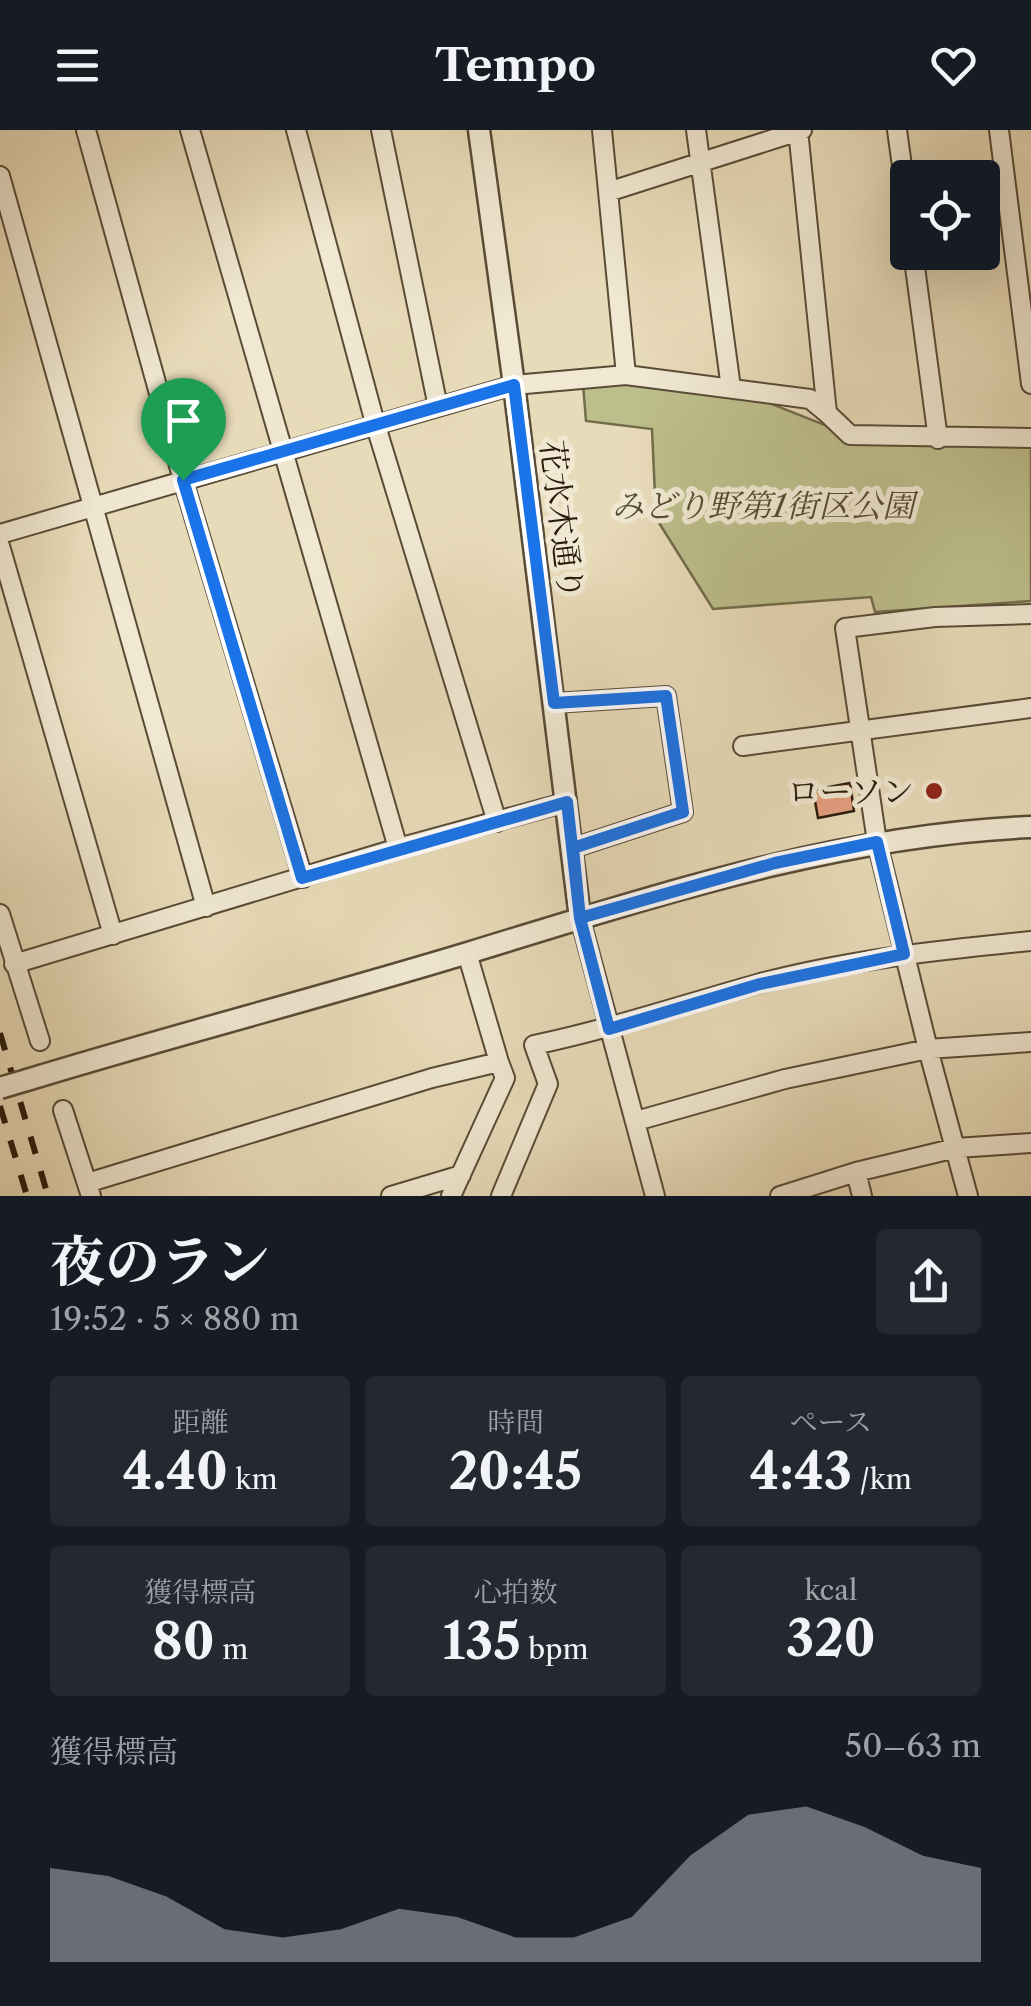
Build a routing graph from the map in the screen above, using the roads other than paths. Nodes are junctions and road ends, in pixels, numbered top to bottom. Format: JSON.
{"nodes":[{"id":1,"x":86,"y":130,"type":"edge"},
{"id":2,"x":190,"y":130,"type":"edge"},
{"id":3,"x":296,"y":130,"type":"edge"},
{"id":4,"x":381,"y":130,"type":"edge"},
{"id":5,"x":479,"y":130,"type":"edge"},
{"id":6,"x":602,"y":130,"type":"edge"},
{"id":7,"x":696,"y":130,"type":"edge"},
{"id":8,"x":799,"y":130,"type":"edge"},
{"id":9,"x":897,"y":130,"type":"edge"},
{"id":10,"x":999,"y":130,"type":"edge"},
{"id":11,"x":901,"y":160,"type":"edge"},
{"id":12,"x":700,"y":162,"type":"junction"},
{"id":13,"x":0,"y":176,"type":"edge"},
{"id":14,"x":610,"y":191,"type":"junction"},
{"id":15,"x":915,"y":270,"type":"edge"},
{"id":16,"x":626,"y":375,"type":"junction"},
{"id":17,"x":1031,"y":384,"type":"edge"},
{"id":18,"x":514,"y":385,"type":"junction"},
{"id":19,"x":731,"y":388,"type":"junction"},
{"id":20,"x":438,"y":407,"type":"junction"},
{"id":21,"x":827,"y":412,"type":"junction"},
{"id":22,"x":375,"y":423,"type":"junction"},
{"id":23,"x":1031,"y":438,"type":"edge"},
{"id":24,"x":938,"y":439,"type":"junction"},
{"id":25,"x":283,"y":450,"type":"junction"},
{"id":26,"x":183,"y":480,"type":"junction"},
{"id":27,"x":94,"y":507,"type":"junction"},
{"id":28,"x":0,"y":534,"type":"edge"},
{"id":29,"x":0,"y":546,"type":"edge"},
{"id":30,"x":1031,"y":614,"type":"edge"},
{"id":31,"x":554,"y":703,"type":"junction"},
{"id":32,"x":1031,"y":708,"type":"edge"},
{"id":33,"x":859,"y":730,"type":"junction"},
{"id":34,"x":743,"y":746,"type":"dead end"},
{"id":35,"x":567,"y":802,"type":"junction"},
{"id":36,"x":497,"y":822,"type":"junction"},
{"id":37,"x":1031,"y":827,"type":"edge"},
{"id":38,"x":877,"y":842,"type":"junction"},
{"id":39,"x":398,"y":848,"type":"junction"},
{"id":40,"x":573,"y":848,"type":"junction"},
{"id":41,"x":302,"y":878,"type":"junction"},
{"id":42,"x":206,"y":907,"type":"junction"},
{"id":43,"x":0,"y":914,"type":"edge"},
{"id":44,"x":580,"y":918,"type":"junction"},
{"id":45,"x":113,"y":935,"type":"junction"},
{"id":46,"x":1031,"y":941,"type":"edge"},
{"id":47,"x":468,"y":953,"type":"junction"},
{"id":48,"x":904,"y":954,"type":"junction"},
{"id":49,"x":14,"y":964,"type":"junction"},
{"id":50,"x":609,"y":1029,"type":"junction"},
{"id":51,"x":40,"y":1041,"type":"dead end"},
{"id":52,"x":1031,"y":1042,"type":"edge"},
{"id":53,"x":928,"y":1049,"type":"junction"},
{"id":54,"x":499,"y":1062,"type":"junction"},
{"id":55,"x":0,"y":1088,"type":"edge"},
{"id":56,"x":63,"y":1110,"type":"dead end"},
{"id":57,"x":636,"y":1121,"type":"junction"},
{"id":58,"x":1031,"y":1143,"type":"edge"},
{"id":59,"x":956,"y":1148,"type":"junction"},
{"id":60,"x":856,"y":1172,"type":"junction"},
{"id":61,"x":461,"y":1175,"type":"junction"},
{"id":62,"x":89,"y":1189,"type":"edge"},
{"id":63,"x":391,"y":1196,"type":"edge"},
{"id":64,"x":451,"y":1196,"type":"edge"},
{"id":65,"x":501,"y":1196,"type":"edge"},
{"id":66,"x":656,"y":1196,"type":"edge"},
{"id":67,"x":780,"y":1196,"type":"edge"},
{"id":68,"x":862,"y":1196,"type":"edge"},
{"id":69,"x":968,"y":1196,"type":"edge"}],
"edges":[{"from":1,"to":26,"type":"street"},
{"from":2,"to":25,"type":"street"},
{"from":3,"to":22,"type":"street"},
{"from":4,"to":20,"type":"street"},
{"from":5,"to":18,"type":"street","name":"花水木通り"},
{"from":6,"to":14,"type":"street"},
{"from":7,"to":12,"type":"street"},
{"from":8,"to":12,"type":"street"},
{"from":8,"to":21,"type":"street"},
{"from":9,"to":11,"type":"street"},
{"from":10,"to":17,"type":"street"},
{"from":12,"to":14,"type":"street"},
{"from":12,"to":19,"type":"street"},
{"from":13,"to":27,"type":"street"},
{"from":14,"to":16,"type":"street"},
{"from":15,"to":24,"type":"street"},
{"from":16,"to":18,"type":"street"},
{"from":16,"to":19,"type":"street"},
{"from":18,"to":20,"type":"street"},
{"from":18,"to":31,"type":"street","name":"花水木通り"},
{"from":19,"to":21,"type":"street"},
{"from":20,"to":22,"type":"street"},
{"from":21,"to":24,"type":"street"},
{"from":22,"to":25,"type":"street"},
{"from":22,"to":36,"type":"street"},
{"from":23,"to":24,"type":"street"},
{"from":25,"to":26,"type":"street"},
{"from":25,"to":39,"type":"street"},
{"from":26,"to":27,"type":"street"},
{"from":26,"to":41,"type":"street"},
{"from":27,"to":28,"type":"street"},
{"from":27,"to":42,"type":"street"},
{"from":29,"to":45,"type":"street"},
{"from":30,"to":33,"type":"street"},
{"from":31,"to":35,"type":"street","name":"花水木通り"},
{"from":31,"to":40,"type":"street"},
{"from":32,"to":33,"type":"street"},
{"from":33,"to":34,"type":"street"},
{"from":33,"to":38,"type":"street"},
{"from":35,"to":36,"type":"street"},
{"from":35,"to":40,"type":"street","name":"花水木通り"},
{"from":36,"to":39,"type":"street"},
{"from":37,"to":38,"type":"street"},
{"from":38,"to":44,"type":"street"},
{"from":38,"to":48,"type":"street"},
{"from":39,"to":41,"type":"street"},
{"from":40,"to":44,"type":"street","name":"花水木通り"},
{"from":41,"to":42,"type":"street"},
{"from":42,"to":45,"type":"street"},
{"from":43,"to":49,"type":"street"},
{"from":44,"to":47,"type":"street"},
{"from":44,"to":50,"type":"street"},
{"from":45,"to":49,"type":"street"},
{"from":46,"to":48,"type":"street"},
{"from":47,"to":54,"type":"street"},
{"from":47,"to":55,"type":"street","bridge":true},
{"from":48,"to":50,"type":"street"},
{"from":48,"to":53,"type":"street"},
{"from":49,"to":51,"type":"street"},
{"from":50,"to":57,"type":"street"},
{"from":50,"to":65,"type":"street"},
{"from":52,"to":53,"type":"street"},
{"from":53,"to":57,"type":"street"},
{"from":53,"to":59,"type":"street"},
{"from":54,"to":61,"type":"street"},
{"from":54,"to":62,"type":"street"},
{"from":56,"to":62,"type":"street"},
{"from":57,"to":66,"type":"street"},
{"from":58,"to":59,"type":"street"},
{"from":59,"to":60,"type":"street"},
{"from":59,"to":69,"type":"street"},
{"from":60,"to":67,"type":"street"},
{"from":60,"to":68,"type":"street"},
{"from":61,"to":63,"type":"street"},
{"from":61,"to":64,"type":"street"}]}
